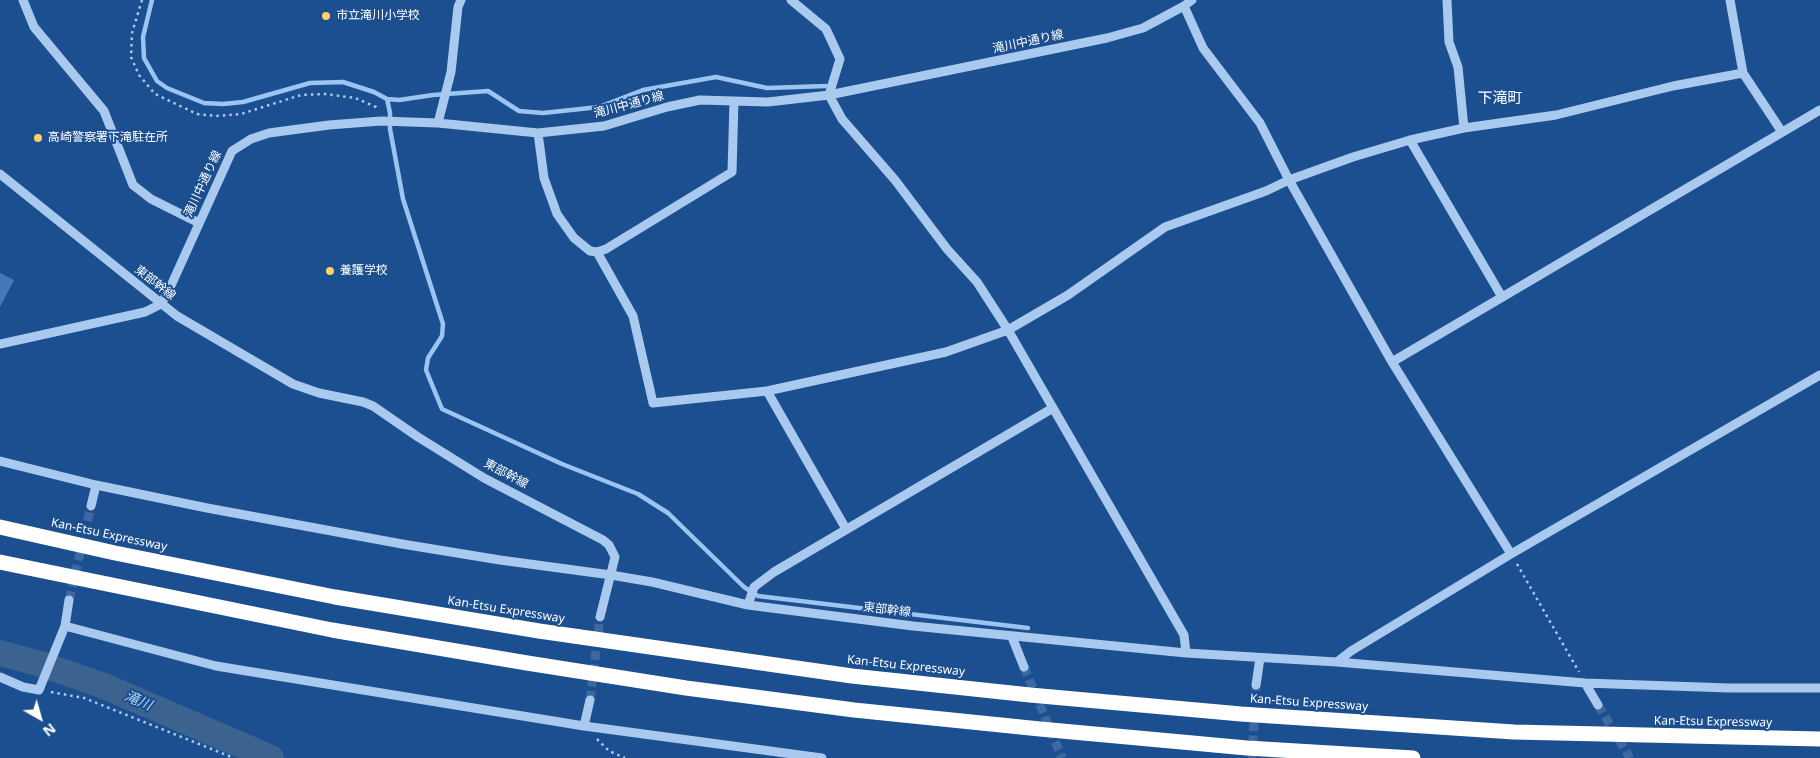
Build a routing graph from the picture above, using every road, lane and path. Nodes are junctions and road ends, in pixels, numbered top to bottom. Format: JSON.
{"nodes":[{"id":1,"x":22,"y":0,"type":"edge"},
{"id":2,"x":142,"y":0,"type":"edge"},
{"id":3,"x":461,"y":0,"type":"edge"},
{"id":4,"x":791,"y":0,"type":"edge"},
{"id":5,"x":1192,"y":0,"type":"edge"},
{"id":6,"x":1447,"y":0,"type":"edge"},
{"id":7,"x":1730,"y":0,"type":"edge"},
{"id":8,"x":1184,"y":6,"type":"junction"},
{"id":9,"x":1743,"y":73,"type":"junction"},
{"id":10,"x":830,"y":95,"type":"junction"},
{"id":11,"x":734,"y":100,"type":"junction"},
{"id":12,"x":1820,"y":110,"type":"edge"},
{"id":13,"x":382,"y":121,"type":"junction"},
{"id":14,"x":438,"y":123,"type":"junction"},
{"id":15,"x":1464,"y":128,"type":"junction"},
{"id":16,"x":1782,"y":132,"type":"junction"},
{"id":17,"x":538,"y":134,"type":"junction"},
{"id":18,"x":1410,"y":140,"type":"junction"},
{"id":19,"x":0,"y":174,"type":"edge"},
{"id":20,"x":1289,"y":180,"type":"junction"},
{"id":21,"x":199,"y":223,"type":"junction"},
{"id":22,"x":598,"y":252,"type":"junction"},
{"id":23,"x":1502,"y":296,"type":"junction"},
{"id":24,"x":160,"y":304,"type":"junction"},
{"id":25,"x":1008,"y":330,"type":"junction"},
{"id":26,"x":0,"y":344,"type":"edge"},
{"id":27,"x":1392,"y":362,"type":"junction"},
{"id":28,"x":1820,"y":375,"type":"edge"},
{"id":29,"x":767,"y":391,"type":"junction"},
{"id":30,"x":1053,"y":408,"type":"junction"},
{"id":31,"x":0,"y":461,"type":"edge"},
{"id":32,"x":96,"y":485,"type":"junction"},
{"id":33,"x":91,"y":506,"type":"tunnel mouth"},
{"id":34,"x":0,"y":527,"type":"edge"},
{"id":35,"x":846,"y":529,"type":"junction"},
{"id":36,"x":1512,"y":554,"type":"junction"},
{"id":37,"x":0,"y":562,"type":"edge"},
{"id":38,"x":611,"y":575,"type":"junction"},
{"id":39,"x":69,"y":600,"type":"tunnel mouth"},
{"id":40,"x":750,"y":601,"type":"junction"},
{"id":41,"x":600,"y":617,"type":"tunnel mouth"},
{"id":42,"x":65,"y":626,"type":"junction"},
{"id":43,"x":1012,"y":637,"type":"junction"},
{"id":44,"x":1186,"y":653,"type":"junction"},
{"id":45,"x":1260,"y":658,"type":"junction"},
{"id":46,"x":1337,"y":662,"type":"junction"},
{"id":47,"x":1024,"y":666,"type":"tunnel mouth"},
{"id":48,"x":0,"y":677,"type":"edge"},
{"id":49,"x":1585,"y":683,"type":"junction"},
{"id":50,"x":1256,"y":685,"type":"tunnel mouth"},
{"id":51,"x":41,"y":687,"type":"junction"},
{"id":52,"x":1820,"y":688,"type":"edge"},
{"id":53,"x":590,"y":700,"type":"tunnel mouth"},
{"id":54,"x":1598,"y":705,"type":"tunnel mouth"},
{"id":55,"x":584,"y":726,"type":"junction"},
{"id":56,"x":1820,"y":739,"type":"edge"},
{"id":57,"x":234,"y":758,"type":"edge"},
{"id":58,"x":625,"y":758,"type":"edge"},
{"id":59,"x":822,"y":758,"type":"edge"},
{"id":60,"x":1413,"y":758,"type":"edge"}],
"edges":[{"from":1,"to":21,"type":"street"},
{"from":2,"to":13,"type":"path"},
{"from":3,"to":14,"type":"street"},
{"from":4,"to":10,"type":"street"},
{"from":5,"to":8,"type":"street","name":"滝川中通り線"},
{"from":6,"to":15,"type":"street"},
{"from":7,"to":9,"type":"street"},
{"from":8,"to":10,"type":"street","name":"滝川中通り線"},
{"from":8,"to":20,"type":"street"},
{"from":9,"to":15,"type":"street"},
{"from":9,"to":16,"type":"street"},
{"from":10,"to":11,"type":"street","name":"滝川中通り線"},
{"from":10,"to":25,"type":"street"},
{"from":11,"to":17,"type":"street","name":"滝川中通り線"},
{"from":11,"to":22,"type":"street"},
{"from":12,"to":16,"type":"street"},
{"from":13,"to":14,"type":"street","name":"滝川中通り線"},
{"from":13,"to":21,"type":"street","name":"滝川中通り線"},
{"from":14,"to":17,"type":"street","name":"滝川中通り線"},
{"from":15,"to":18,"type":"street"},
{"from":16,"to":23,"type":"street"},
{"from":17,"to":22,"type":"street"},
{"from":18,"to":20,"type":"street"},
{"from":18,"to":23,"type":"street"},
{"from":19,"to":24,"type":"street","name":"東部幹線"},
{"from":20,"to":25,"type":"street"},
{"from":20,"to":27,"type":"street"},
{"from":21,"to":24,"type":"street","name":"滝川中通り線"},
{"from":22,"to":29,"type":"street"},
{"from":23,"to":27,"type":"street"},
{"from":24,"to":26,"type":"street"},
{"from":24,"to":38,"type":"street","name":"東部幹線"},
{"from":25,"to":29,"type":"street"},
{"from":25,"to":30,"type":"street"},
{"from":27,"to":36,"type":"street"},
{"from":28,"to":36,"type":"street"},
{"from":29,"to":35,"type":"street"},
{"from":30,"to":35,"type":"street"},
{"from":30,"to":44,"type":"street"},
{"from":31,"to":32,"type":"street"},
{"from":32,"to":33,"type":"street"},
{"from":32,"to":38,"type":"street"},
{"from":34,"to":56,"type":"highway","name":"Kan-Etsu Expressway"},
{"from":35,"to":40,"type":"street"},
{"from":36,"to":46,"type":"street"},
{"from":36,"to":49,"type":"path"},
{"from":37,"to":60,"type":"highway"},
{"from":38,"to":40,"type":"street","name":"東部幹線"},
{"from":38,"to":41,"type":"street"},
{"from":39,"to":42,"type":"street"},
{"from":40,"to":43,"type":"street","name":"東部幹線"},
{"from":42,"to":51,"type":"street"},
{"from":42,"to":55,"type":"street"},
{"from":43,"to":44,"type":"street","name":"東部幹線"},
{"from":43,"to":47,"type":"street"},
{"from":44,"to":45,"type":"street","name":"東部幹線"},
{"from":45,"to":46,"type":"street","name":"東部幹線"},
{"from":45,"to":50,"type":"street"},
{"from":46,"to":49,"type":"street","name":"東部幹線"},
{"from":48,"to":51,"type":"street"},
{"from":49,"to":52,"type":"street","name":"東部幹線"},
{"from":49,"to":54,"type":"street"},
{"from":51,"to":57,"type":"path"},
{"from":53,"to":55,"type":"street"},
{"from":55,"to":58,"type":"path"},
{"from":55,"to":59,"type":"street"}]}
